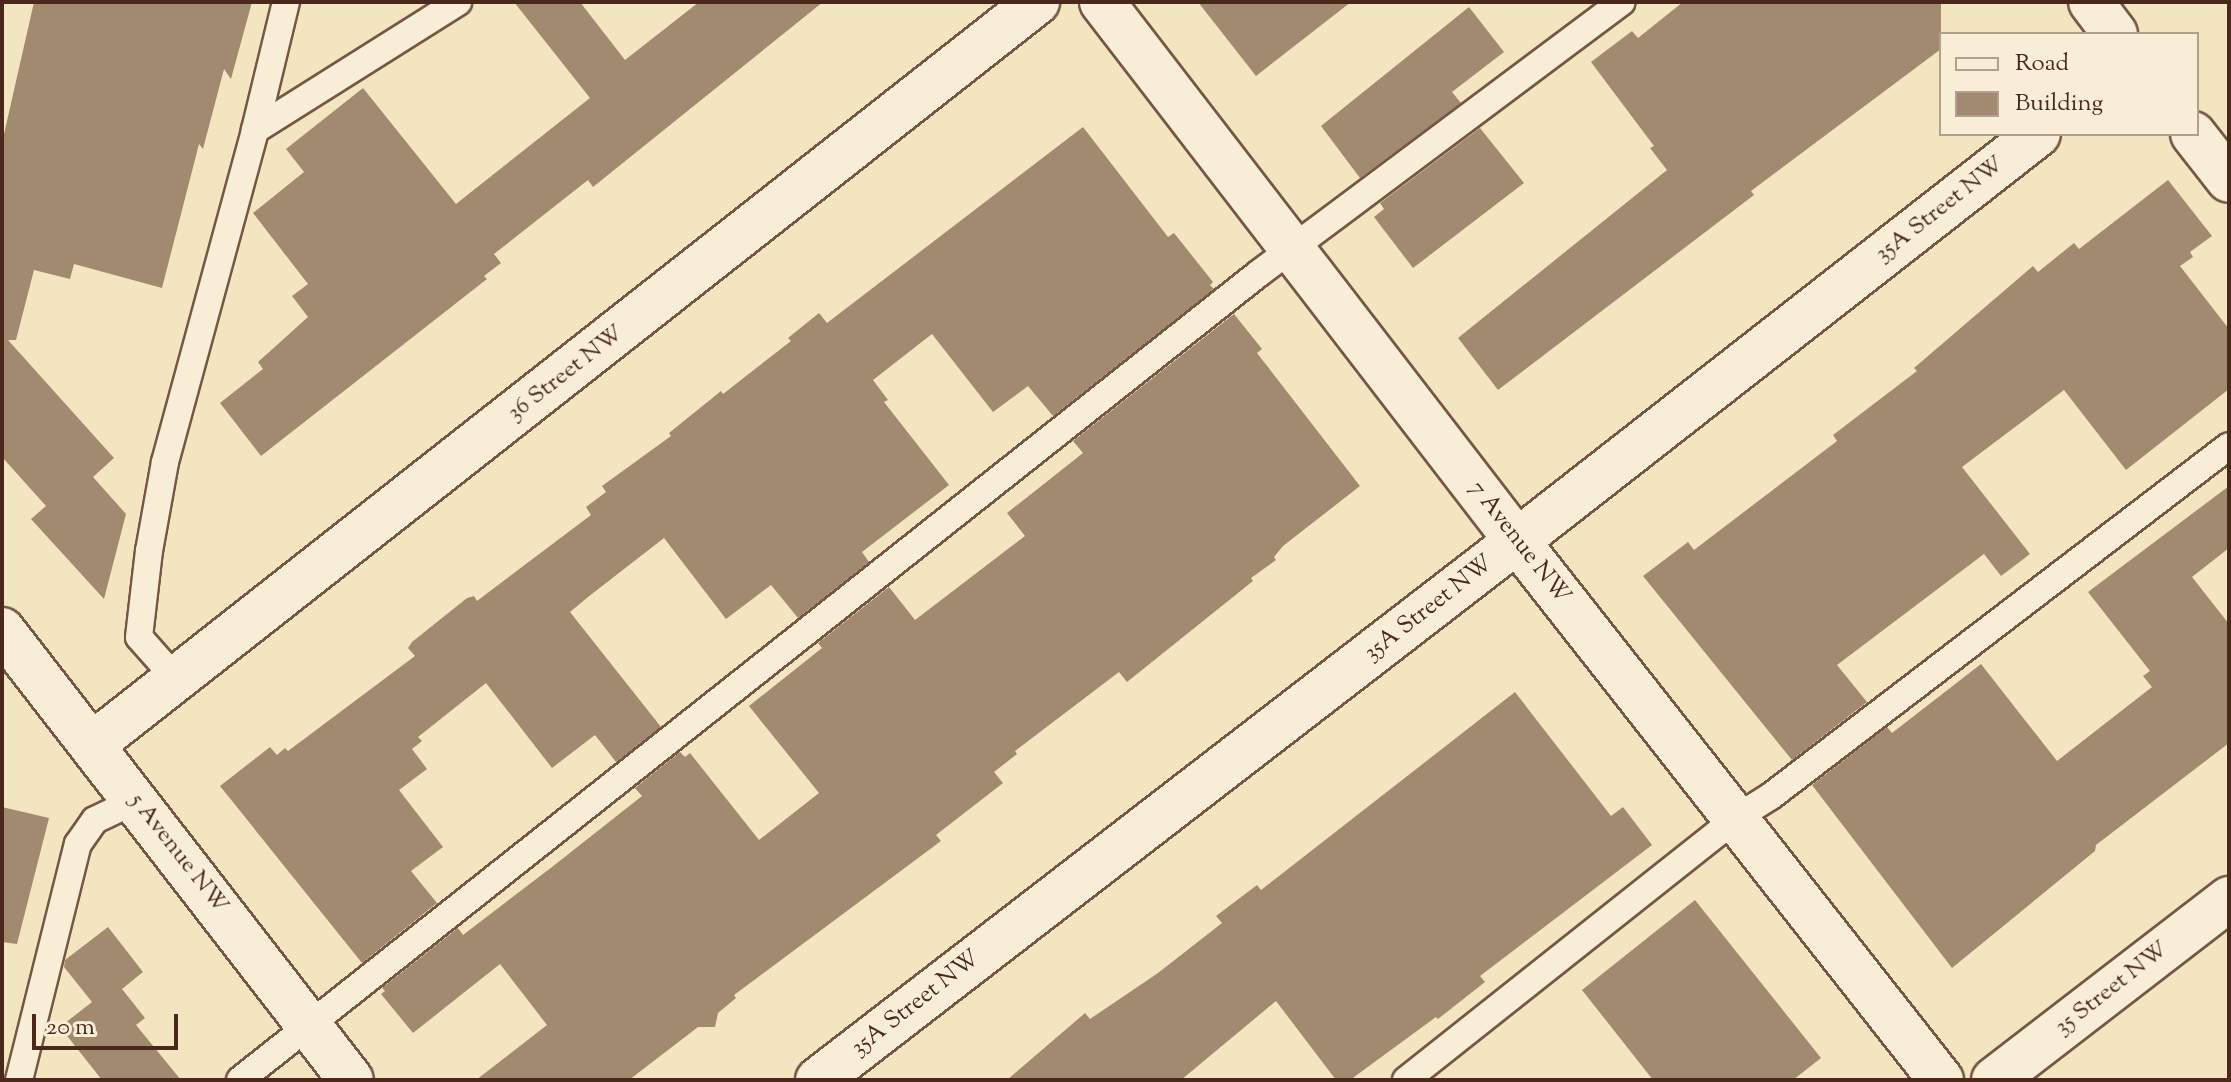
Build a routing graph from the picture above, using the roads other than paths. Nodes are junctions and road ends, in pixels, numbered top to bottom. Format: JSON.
{"nodes":[{"id":1,"x":286,"y":2,"type":"edge"},
{"id":2,"x":458,"y":2,"type":"edge"},
{"id":3,"x":1037,"y":2,"type":"edge"},
{"id":4,"x":1102,"y":2,"type":"edge"},
{"id":5,"x":1622,"y":2,"type":"edge"},
{"id":6,"x":2091,"y":2,"type":"edge"},
{"id":7,"x":2114,"y":32,"type":"edge"},
{"id":8,"x":255,"y":130,"type":"junction"},
{"id":9,"x":2035,"y":136,"type":"edge"},
{"id":10,"x":2195,"y":136,"type":"edge"},
{"id":11,"x":2229,"y":180,"type":"edge"},
{"id":12,"x":1293,"y":249,"type":"junction"},
{"id":13,"x":2229,"y":446,"type":"edge"},
{"id":14,"x":1517,"y":541,"type":"junction"},
{"id":15,"x":2,"y":630,"type":"edge"},
{"id":16,"x":177,"y":680,"type":"junction"},
{"id":17,"x":93,"y":744,"type":"junction"},
{"id":18,"x":137,"y":800,"type":"junction"},
{"id":19,"x":1736,"y":818,"type":"junction"},
{"id":20,"x":2229,"y":899,"type":"edge"},
{"id":21,"x":308,"y":1023,"type":"junction"},
{"id":22,"x":19,"y":1080,"type":"edge"},
{"id":23,"x":240,"y":1080,"type":"edge"},
{"id":24,"x":351,"y":1080,"type":"edge"},
{"id":25,"x":818,"y":1080,"type":"edge"},
{"id":26,"x":1406,"y":1080,"type":"edge"},
{"id":27,"x":1941,"y":1080,"type":"edge"},
{"id":28,"x":1994,"y":1080,"type":"edge"}],
"edges":[{"from":1,"to":8,"type":"lane"},
{"from":2,"to":8,"type":"lane"},
{"from":3,"to":16,"type":"street","name":"36 Street NW"},
{"from":4,"to":12,"type":"street","name":"7 Avenue NW"},
{"from":5,"to":12,"type":"lane"},
{"from":6,"to":7,"type":"street"},
{"from":8,"to":16,"type":"lane"},
{"from":9,"to":14,"type":"street","name":"35A Street NW"},
{"from":10,"to":11,"type":"street"},
{"from":12,"to":14,"type":"street","name":"7 Avenue NW"},
{"from":12,"to":21,"type":"lane"},
{"from":13,"to":19,"type":"lane"},
{"from":14,"to":19,"type":"street","name":"7 Avenue NW"},
{"from":14,"to":25,"type":"street","name":"35A Street NW"},
{"from":15,"to":17,"type":"street","name":"5 Avenue NW"},
{"from":16,"to":17,"type":"street","name":"36 Street NW"},
{"from":17,"to":18,"type":"street","name":"5 Avenue NW"},
{"from":18,"to":21,"type":"street","name":"5 Avenue NW"},
{"from":18,"to":22,"type":"lane"},
{"from":19,"to":26,"type":"lane"},
{"from":19,"to":27,"type":"street","name":"7 Avenue NW"},
{"from":20,"to":28,"type":"street","name":"35 Street NW"},
{"from":21,"to":23,"type":"lane"},
{"from":21,"to":24,"type":"street","name":"5 Avenue NW"}]}
